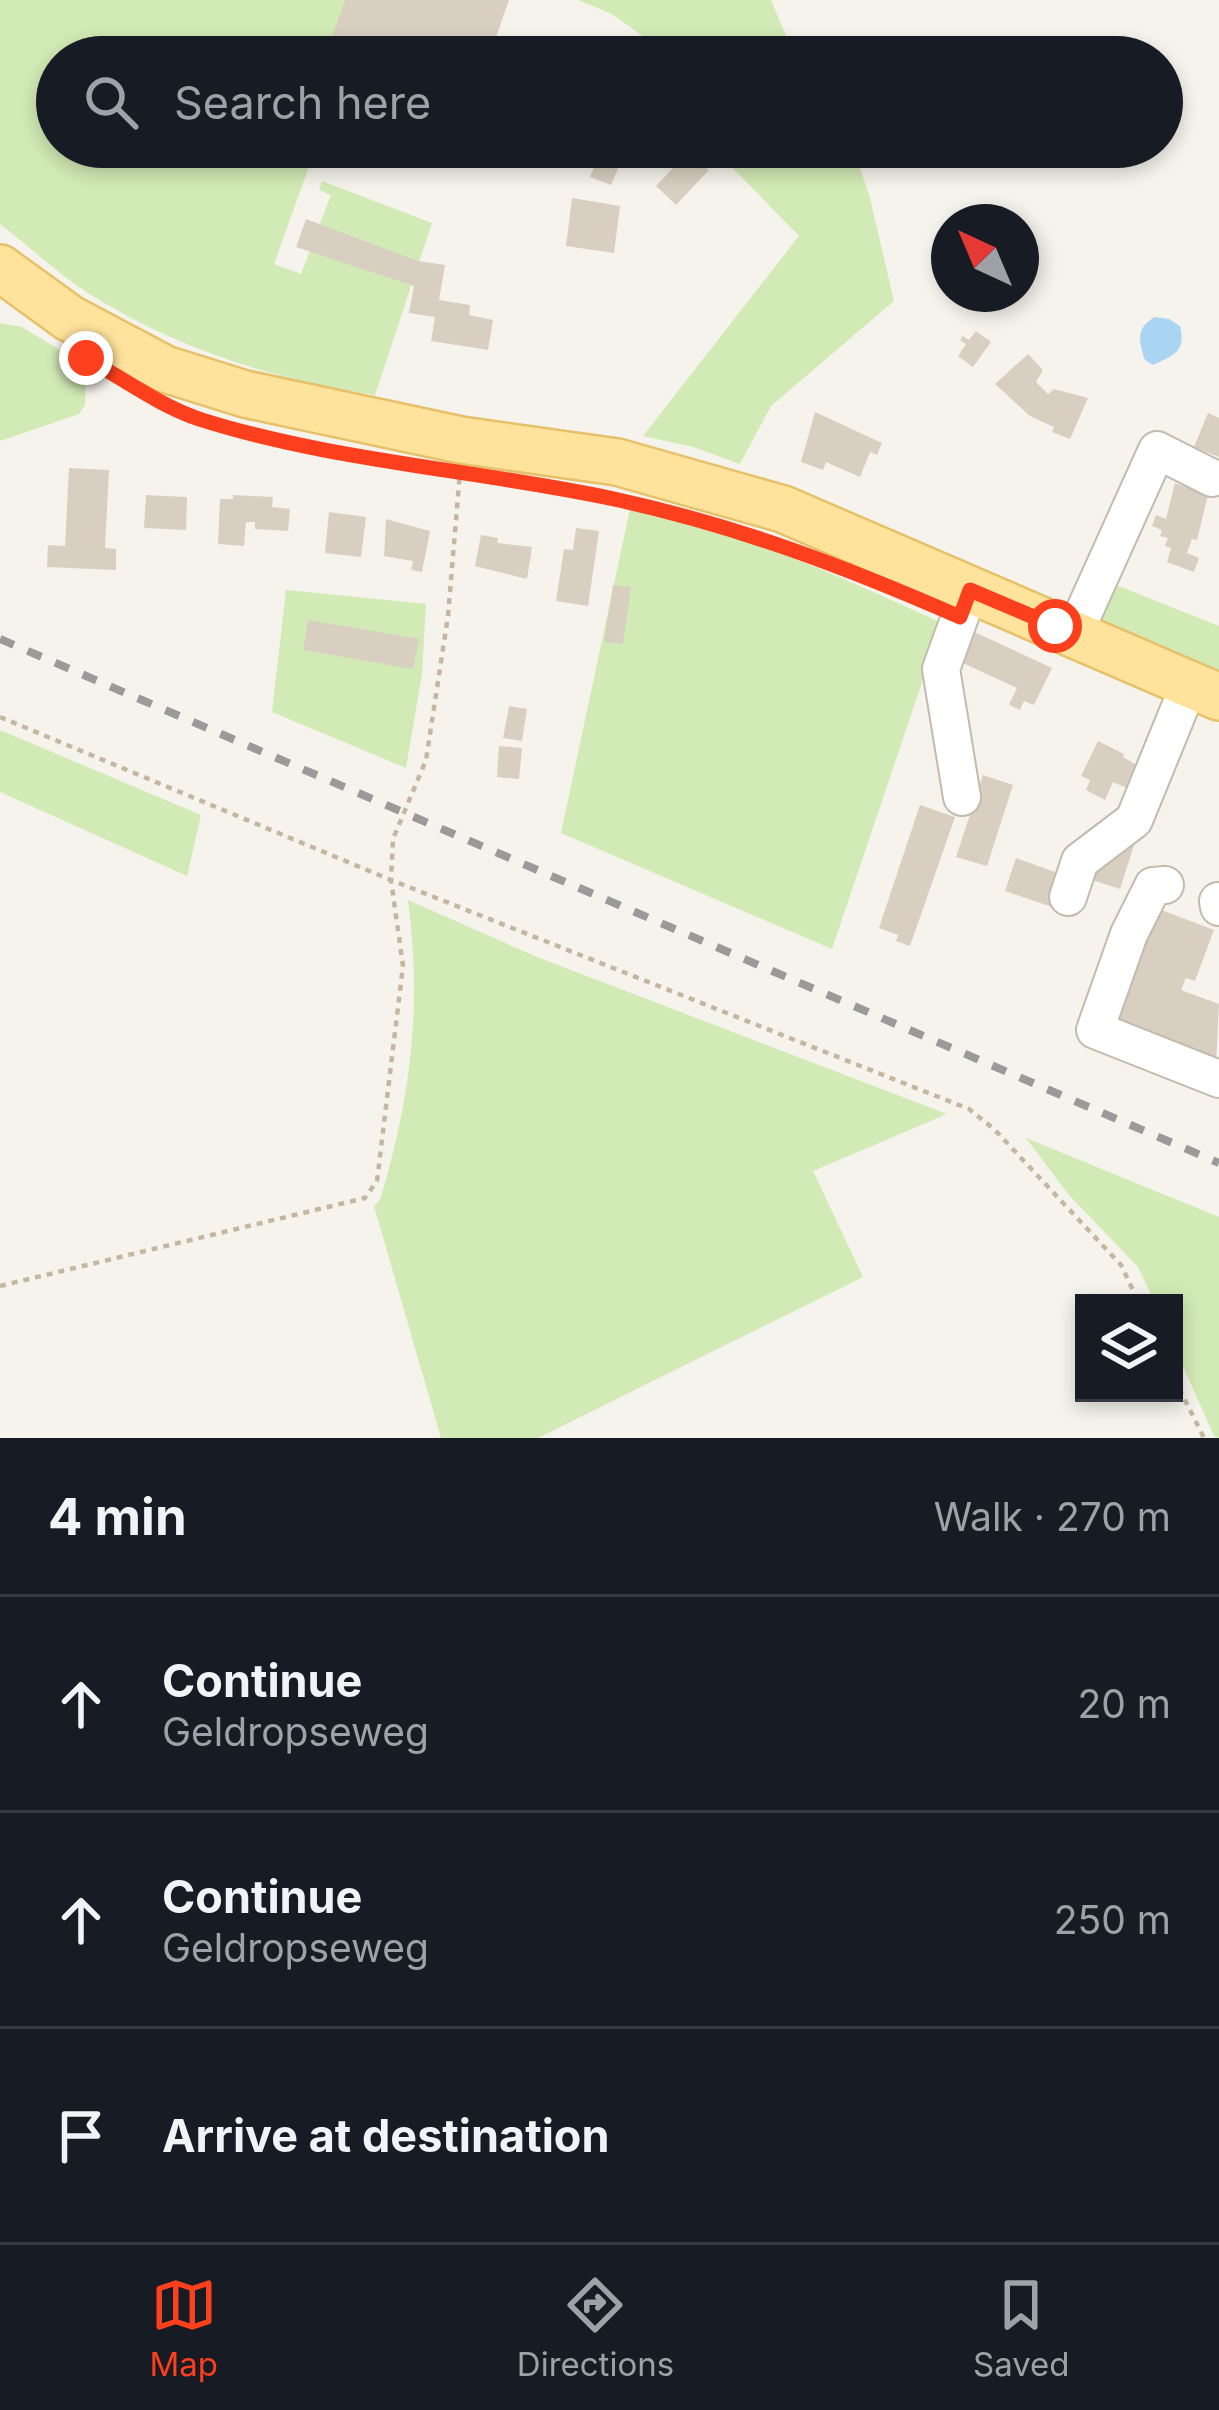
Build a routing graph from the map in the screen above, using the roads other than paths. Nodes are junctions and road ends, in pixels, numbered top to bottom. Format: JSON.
{"nodes":[{"id":1,"x":0,"y":268,"type":"edge"},
{"id":2,"x":1212,"y":478,"type":"dead end"},
{"id":3,"x":970,"y":590,"type":"junction"},
{"id":4,"x":1074,"y":634,"type":"junction"},
{"id":5,"x":1204,"y":691,"type":"edge"},
{"id":6,"x":962,"y":797,"type":"dead end"},
{"id":7,"x":1165,"y":885,"type":"dead end"},
{"id":8,"x":1068,"y":897,"type":"dead end"},
{"id":9,"x":1219,"y":1079,"type":"edge"}],
"edges":[{"from":1,"to":3,"type":"main road"},
{"from":2,"to":4,"type":"lane"},
{"from":3,"to":4,"type":"main road"},
{"from":3,"to":6,"type":"lane"},
{"from":4,"to":5,"type":"main road"},
{"from":5,"to":8,"type":"lane"},
{"from":7,"to":9,"type":"lane"}]}
